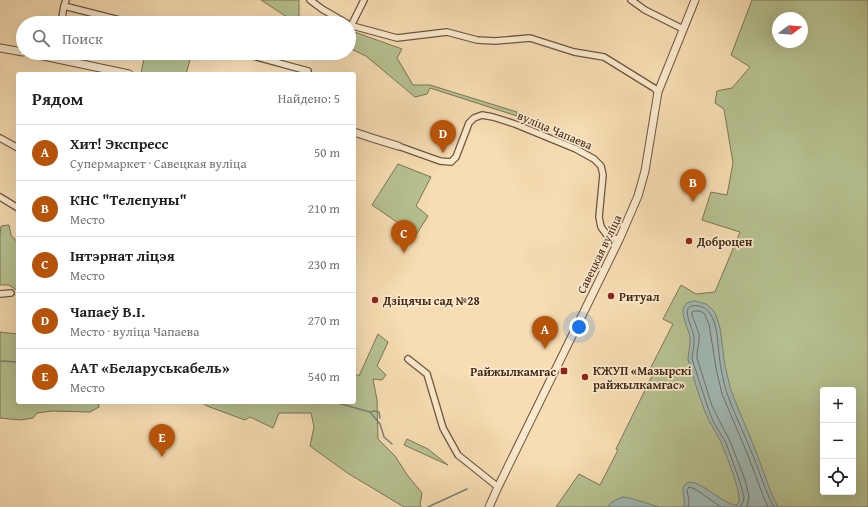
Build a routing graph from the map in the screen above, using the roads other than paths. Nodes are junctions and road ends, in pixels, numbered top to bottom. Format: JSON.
{"nodes":[{"id":1,"x":310,"y":0,"type":"edge"},
{"id":2,"x":364,"y":0,"type":"edge"},
{"id":3,"x":631,"y":0,"type":"edge"},
{"id":4,"x":695,"y":0,"type":"edge"},
{"id":5,"x":65,"y":3,"type":"edge"},
{"id":6,"x":62,"y":16,"type":"edge"},
{"id":7,"x":108,"y":16,"type":"edge"},
{"id":8,"x":334,"y":16,"type":"edge"},
{"id":9,"x":354,"y":16,"type":"edge"},
{"id":10,"x":356,"y":27,"type":"edge"},
{"id":11,"x":683,"y":29,"type":"junction"},
{"id":12,"x":0,"y":48,"type":"edge"},
{"id":13,"x":16,"y":51,"type":"edge"},
{"id":14,"x":74,"y":60,"type":"edge"},
{"id":15,"x":266,"y":60,"type":"edge"},
{"id":16,"x":121,"y":72,"type":"edge"},
{"id":17,"x":308,"y":72,"type":"dead end"},
{"id":18,"x":658,"y":92,"type":"junction"},
{"id":19,"x":356,"y":133,"type":"edge"},
{"id":20,"x":0,"y":138,"type":"edge"},
{"id":21,"x":398,"y":146,"type":"joint"},
{"id":22,"x":16,"y":147,"type":"edge"},
{"id":23,"x":0,"y":197,"type":"edge"},
{"id":24,"x":16,"y":207,"type":"edge"},
{"id":25,"x":619,"y":240,"type":"junction"},
{"id":26,"x":0,"y":294,"type":"edge"},
{"id":27,"x":11,"y":294,"type":"dead end"},
{"id":28,"x":408,"y":359,"type":"dead end"},
{"id":29,"x":498,"y":487,"type":"junction"},
{"id":30,"x":489,"y":507,"type":"edge"}],
"edges":[{"from":1,"to":8,"type":"street"},
{"from":2,"to":9,"type":"street"},
{"from":3,"to":11,"type":"street"},
{"from":4,"to":11,"type":"street","name":"Савецкая вуліца"},
{"from":5,"to":6,"type":"street"},
{"from":5,"to":7,"type":"street"},
{"from":10,"to":18,"type":"street"},
{"from":11,"to":18,"type":"street","name":"Савецкая вуліца"},
{"from":12,"to":13,"type":"street"},
{"from":14,"to":16,"type":"street"},
{"from":15,"to":17,"type":"street"},
{"from":18,"to":25,"type":"street","name":"Савецкая вуліца"},
{"from":19,"to":21,"type":"street"},
{"from":20,"to":22,"type":"street"},
{"from":21,"to":25,"type":"street","name":"вуліца Чапаева"},
{"from":23,"to":24,"type":"street"},
{"from":25,"to":29,"type":"street","name":"Савецкая вуліца"},
{"from":26,"to":27,"type":"street"},
{"from":28,"to":29,"type":"street"},
{"from":29,"to":30,"type":"street","name":"Савецкая вуліца"}]}
